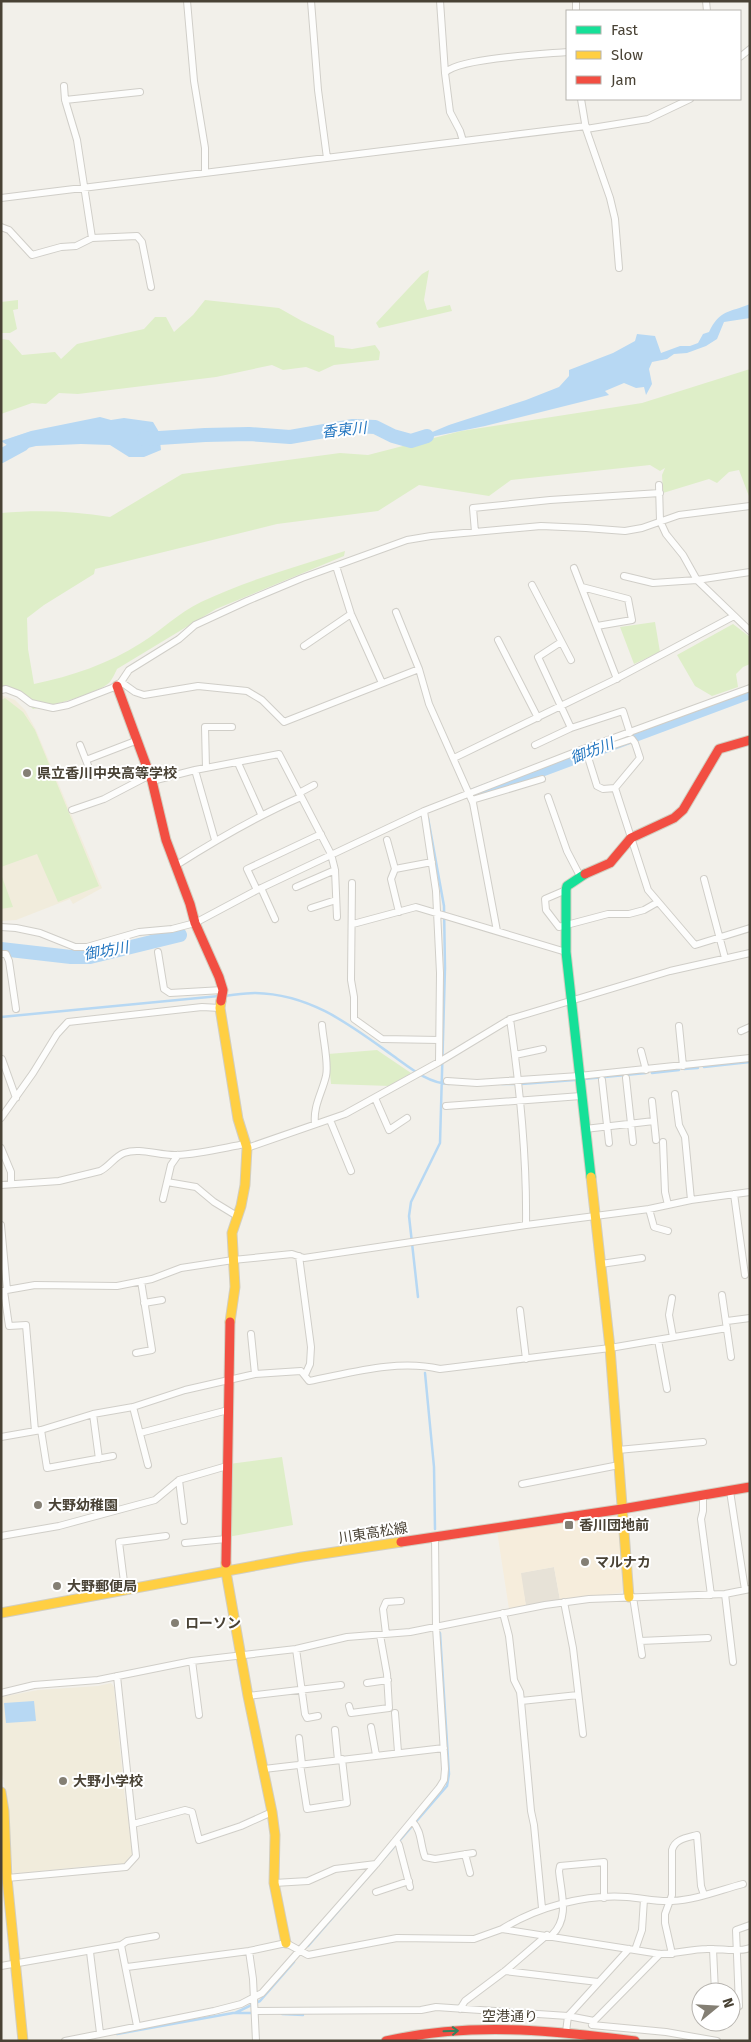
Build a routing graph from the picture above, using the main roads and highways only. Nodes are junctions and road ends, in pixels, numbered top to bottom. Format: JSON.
{"nodes":[{"id":1,"x":119,"y":684,"type":"road end"},
{"id":2,"x":750,"y":740,"type":"edge"},
{"id":3,"x":750,"y":1487,"type":"edge"},
{"id":4,"x":622,"y":1509,"type":"junction"},
{"id":5,"x":226,"y":1572,"type":"junction"},
{"id":6,"x":631,"y":1597,"type":"road end"},
{"id":7,"x":1,"y":1613,"type":"edge"},
{"id":8,"x":1,"y":1792,"type":"edge"},
{"id":9,"x":286,"y":1943,"type":"road end"},
{"id":10,"x":23,"y":2041,"type":"edge"},
{"id":11,"x":386,"y":2041,"type":"edge"},
{"id":12,"x":635,"y":2041,"type":"edge"}],
"edges":[{"from":1,"to":5,"type":"main road"},
{"from":2,"to":4,"type":"main road"},
{"from":3,"to":4,"type":"main road","name":"川東高松線"},
{"from":4,"to":5,"type":"main road","name":"川東高松線"},
{"from":4,"to":6,"type":"main road"},
{"from":5,"to":7,"type":"main road","name":"川東高松線"},
{"from":5,"to":9,"type":"main road"},
{"from":8,"to":10,"type":"main road"},
{"from":11,"to":12,"type":"main road","name":"空港通り","one_way":true}]}
